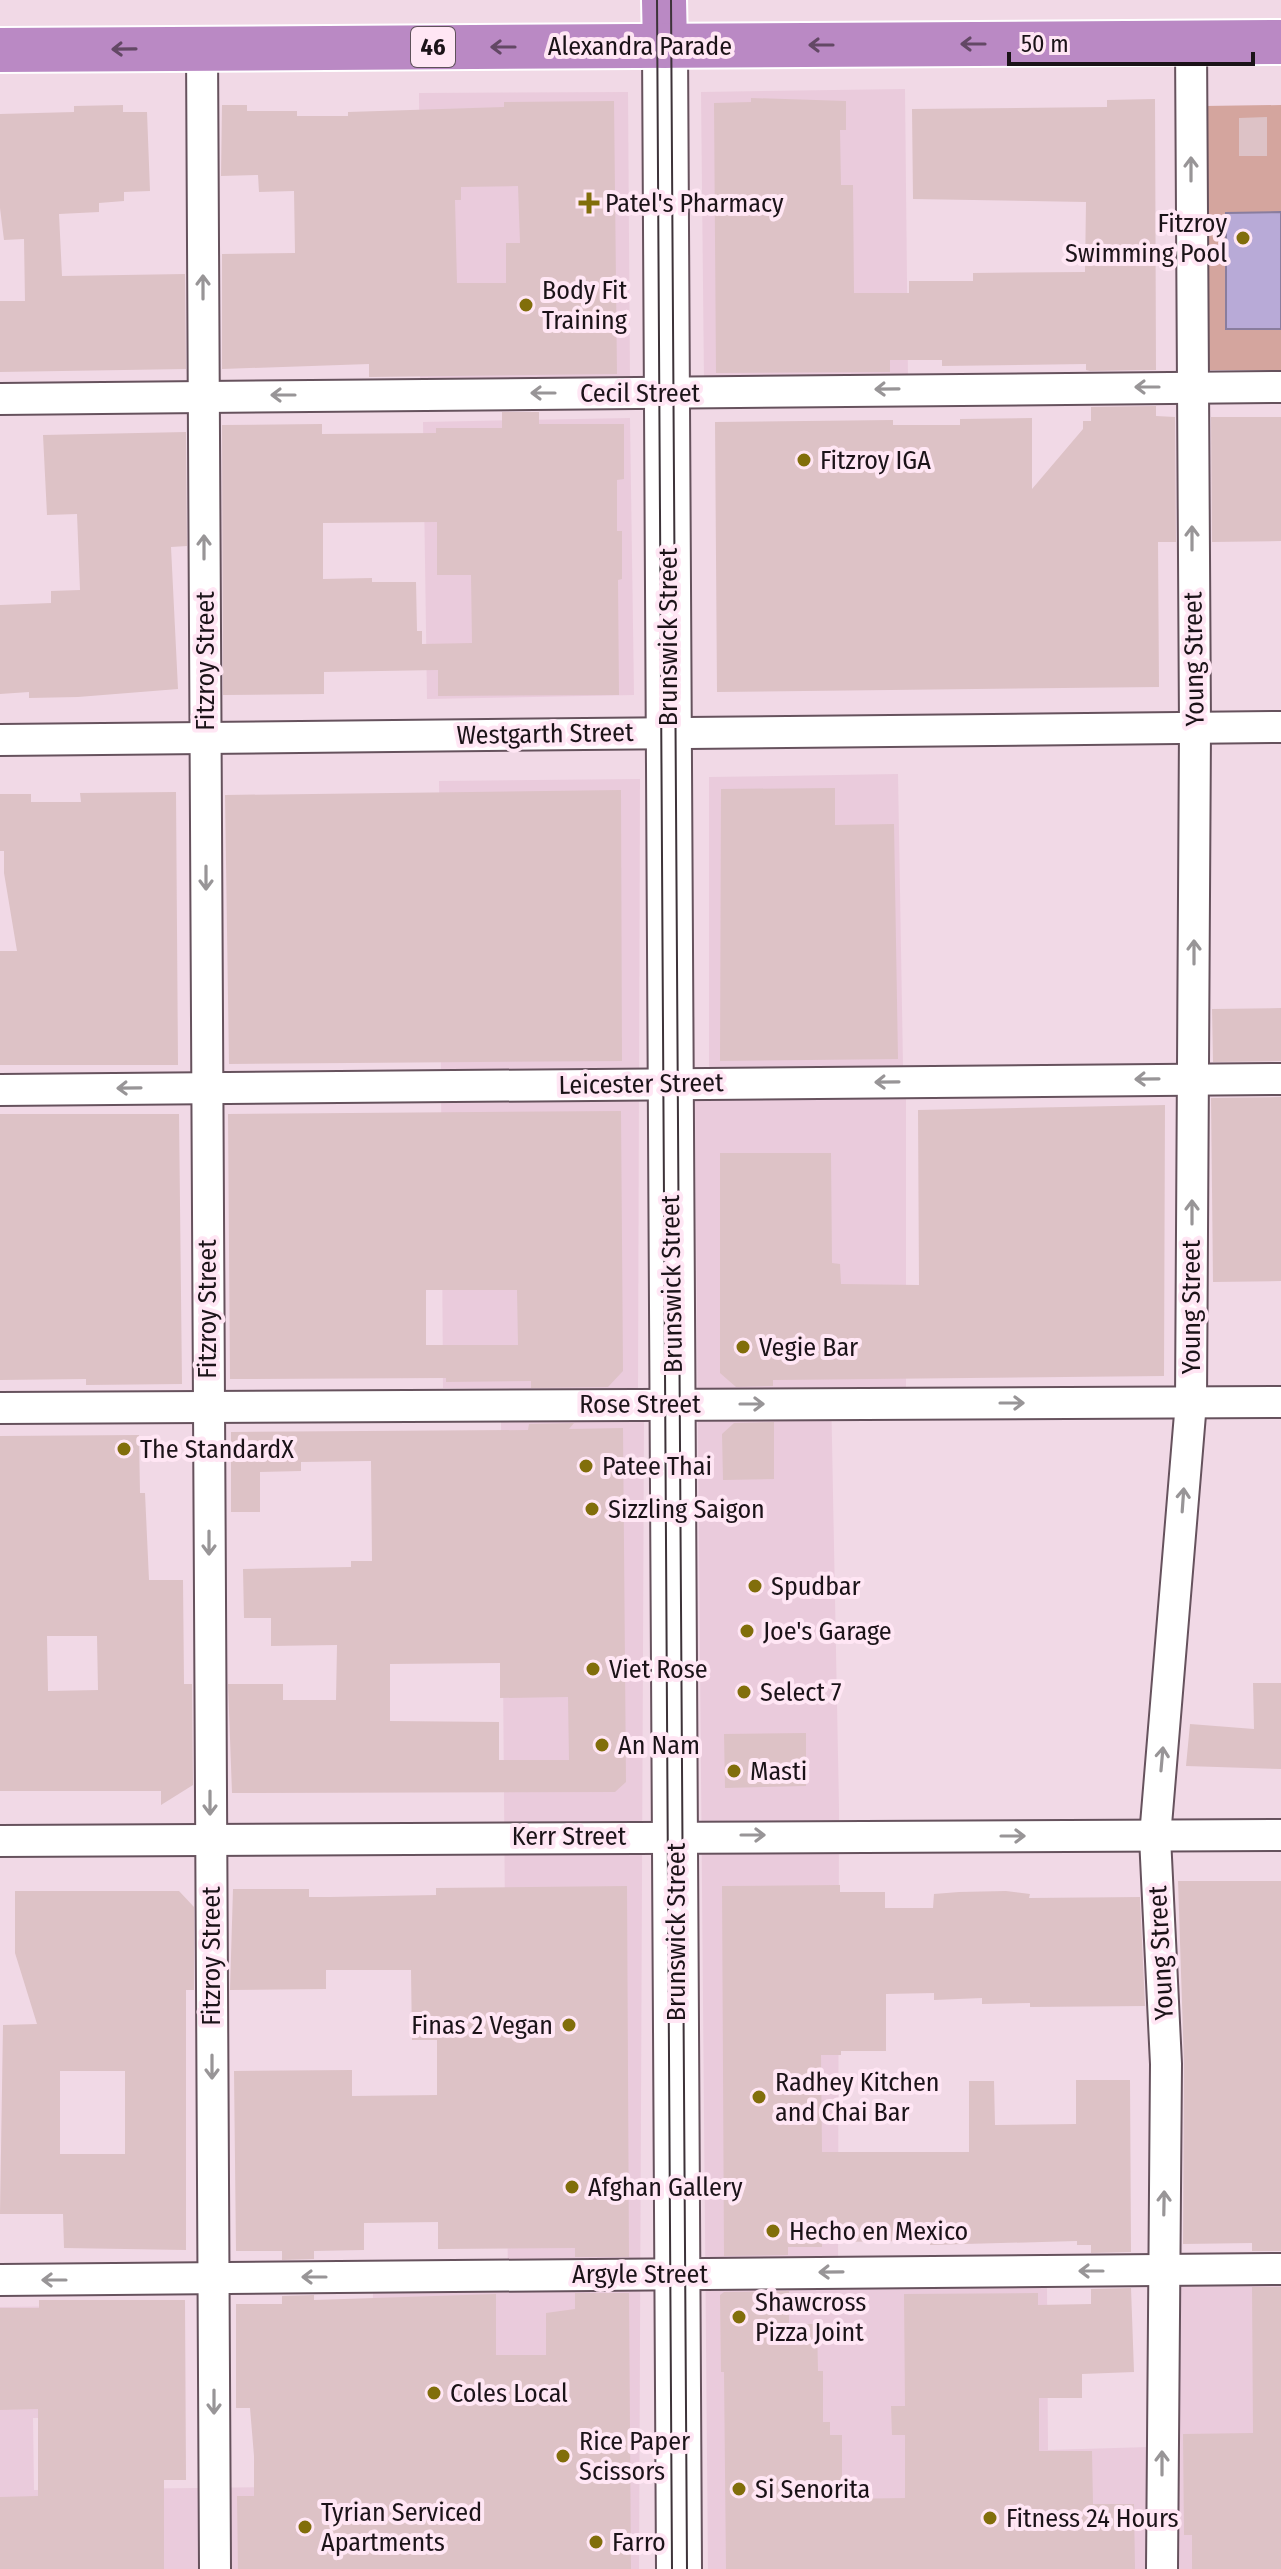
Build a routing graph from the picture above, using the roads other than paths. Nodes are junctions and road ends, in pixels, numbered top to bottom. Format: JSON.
{"nodes":[{"id":1,"x":664,"y":0,"type":"edge"},
{"id":2,"x":1281,"y":42,"type":"edge"},
{"id":3,"x":1191,"y":43,"type":"junction"},
{"id":4,"x":665,"y":46,"type":"junction"},
{"id":5,"x":202,"y":48,"type":"junction"},
{"id":6,"x":0,"y":50,"type":"edge"},
{"id":7,"x":1193,"y":387,"type":"junction"},
{"id":8,"x":1281,"y":387,"type":"edge"},
{"id":9,"x":667,"y":393,"type":"junction"},
{"id":10,"x":203,"y":396,"type":"junction"},
{"id":11,"x":0,"y":399,"type":"edge"},
{"id":12,"x":1281,"y":727,"type":"edge"},
{"id":13,"x":1195,"y":728,"type":"junction"},
{"id":14,"x":669,"y":733,"type":"junction"},
{"id":15,"x":205,"y":737,"type":"junction"},
{"id":16,"x":0,"y":740,"type":"edge"},
{"id":17,"x":1193,"y":1079,"type":"junction"},
{"id":18,"x":1281,"y":1079,"type":"edge"},
{"id":19,"x":671,"y":1084,"type":"junction"},
{"id":20,"x":207,"y":1087,"type":"junction"},
{"id":21,"x":0,"y":1090,"type":"edge"},
{"id":22,"x":1191,"y":1402,"type":"junction"},
{"id":23,"x":1281,"y":1402,"type":"edge"},
{"id":24,"x":674,"y":1404,"type":"junction"},
{"id":25,"x":208,"y":1407,"type":"junction"},
{"id":26,"x":0,"y":1408,"type":"edge"},
{"id":27,"x":675,"y":1835,"type":"junction"},
{"id":28,"x":1281,"y":1835,"type":"edge"},
{"id":29,"x":1155,"y":1837,"type":"junction"},
{"id":30,"x":211,"y":1839,"type":"junction"},
{"id":31,"x":0,"y":1841,"type":"edge"},
{"id":32,"x":1281,"y":2269,"type":"edge"},
{"id":33,"x":1163,"y":2270,"type":"junction"},
{"id":34,"x":678,"y":2274,"type":"junction"},
{"id":35,"x":213,"y":2278,"type":"junction"},
{"id":36,"x":0,"y":2280,"type":"edge"},
{"id":37,"x":215,"y":2569,"type":"edge"},
{"id":38,"x":679,"y":2569,"type":"edge"},
{"id":39,"x":1162,"y":2569,"type":"edge"}],
"edges":[{"from":1,"to":4,"type":"highway","name":"Brunswick Street"},
{"from":2,"to":3,"type":"highway","name":"Alexandra Parade","number":"46"},
{"from":3,"to":4,"type":"highway","name":"Alexandra Parade","number":"46","one_way":true},
{"from":7,"to":3,"type":"street","name":"Young Street","one_way":true},
{"from":4,"to":5,"type":"highway","name":"Alexandra Parade","number":"46","one_way":true},
{"from":4,"to":9,"type":"street","name":"Brunswick Street"},
{"from":5,"to":6,"type":"highway","name":"Alexandra Parade","number":"46","one_way":true},
{"from":10,"to":5,"type":"street","name":"Fitzroy Street","one_way":true},
{"from":7,"to":8,"type":"street","name":"Cecil Street"},
{"from":7,"to":9,"type":"street","name":"Cecil Street","one_way":true},
{"from":13,"to":7,"type":"street","name":"Young Street","one_way":true},
{"from":9,"to":10,"type":"street","name":"Cecil Street","one_way":true},
{"from":9,"to":14,"type":"street","name":"Brunswick Street"},
{"from":10,"to":11,"type":"street","name":"Cecil Street"},
{"from":15,"to":10,"type":"street","name":"Fitzroy Street","one_way":true},
{"from":12,"to":13,"type":"street","name":"Westgarth Street"},
{"from":13,"to":14,"type":"street","name":"Westgarth Street"},
{"from":17,"to":13,"type":"street","name":"Young Street","one_way":true},
{"from":14,"to":15,"type":"street","name":"Westgarth Street"},
{"from":14,"to":19,"type":"street","name":"Brunswick Street"},
{"from":15,"to":16,"type":"street","name":"Westgarth Street"},
{"from":15,"to":20,"type":"street","name":"Fitzroy Street","one_way":true},
{"from":17,"to":18,"type":"street","name":"Leicester Street"},
{"from":17,"to":19,"type":"street","name":"Leicester Street","one_way":true},
{"from":22,"to":17,"type":"street","name":"Young Street","one_way":true},
{"from":19,"to":20,"type":"street","name":"Leicester Street"},
{"from":19,"to":24,"type":"street","name":"Brunswick Street"},
{"from":20,"to":21,"type":"street","name":"Leicester Street","one_way":true},
{"from":20,"to":25,"type":"street","name":"Fitzroy Street"},
{"from":22,"to":23,"type":"street","name":"Rose Street"},
{"from":24,"to":22,"type":"street","name":"Rose Street","one_way":true},
{"from":29,"to":22,"type":"street","name":"Young Street","one_way":true},
{"from":24,"to":25,"type":"street","name":"Rose Street"},
{"from":24,"to":27,"type":"street","name":"Brunswick Street"},
{"from":25,"to":26,"type":"street","name":"Rose Street"},
{"from":25,"to":30,"type":"street","name":"Fitzroy Street","one_way":true},
{"from":27,"to":29,"type":"street","name":"Kerr Street","one_way":true},
{"from":27,"to":30,"type":"street","name":"Kerr Street"},
{"from":27,"to":34,"type":"street","name":"Brunswick Street"},
{"from":28,"to":29,"type":"street","name":"Kerr Street"},
{"from":33,"to":29,"type":"street","name":"Young Street","one_way":true},
{"from":30,"to":31,"type":"street","name":"Kerr Street"},
{"from":30,"to":35,"type":"street","name":"Fitzroy Street","one_way":true},
{"from":32,"to":33,"type":"street","name":"Argyle Street"},
{"from":33,"to":34,"type":"street","name":"Argyle Street","one_way":true},
{"from":39,"to":33,"type":"street","name":"Young Street","one_way":true},
{"from":34,"to":35,"type":"street","name":"Argyle Street","one_way":true},
{"from":34,"to":38,"type":"street","name":"Brunswick Street"},
{"from":35,"to":36,"type":"street","name":"Argyle Street","one_way":true},
{"from":35,"to":37,"type":"street","name":"Fitzroy Street","one_way":true}]}
